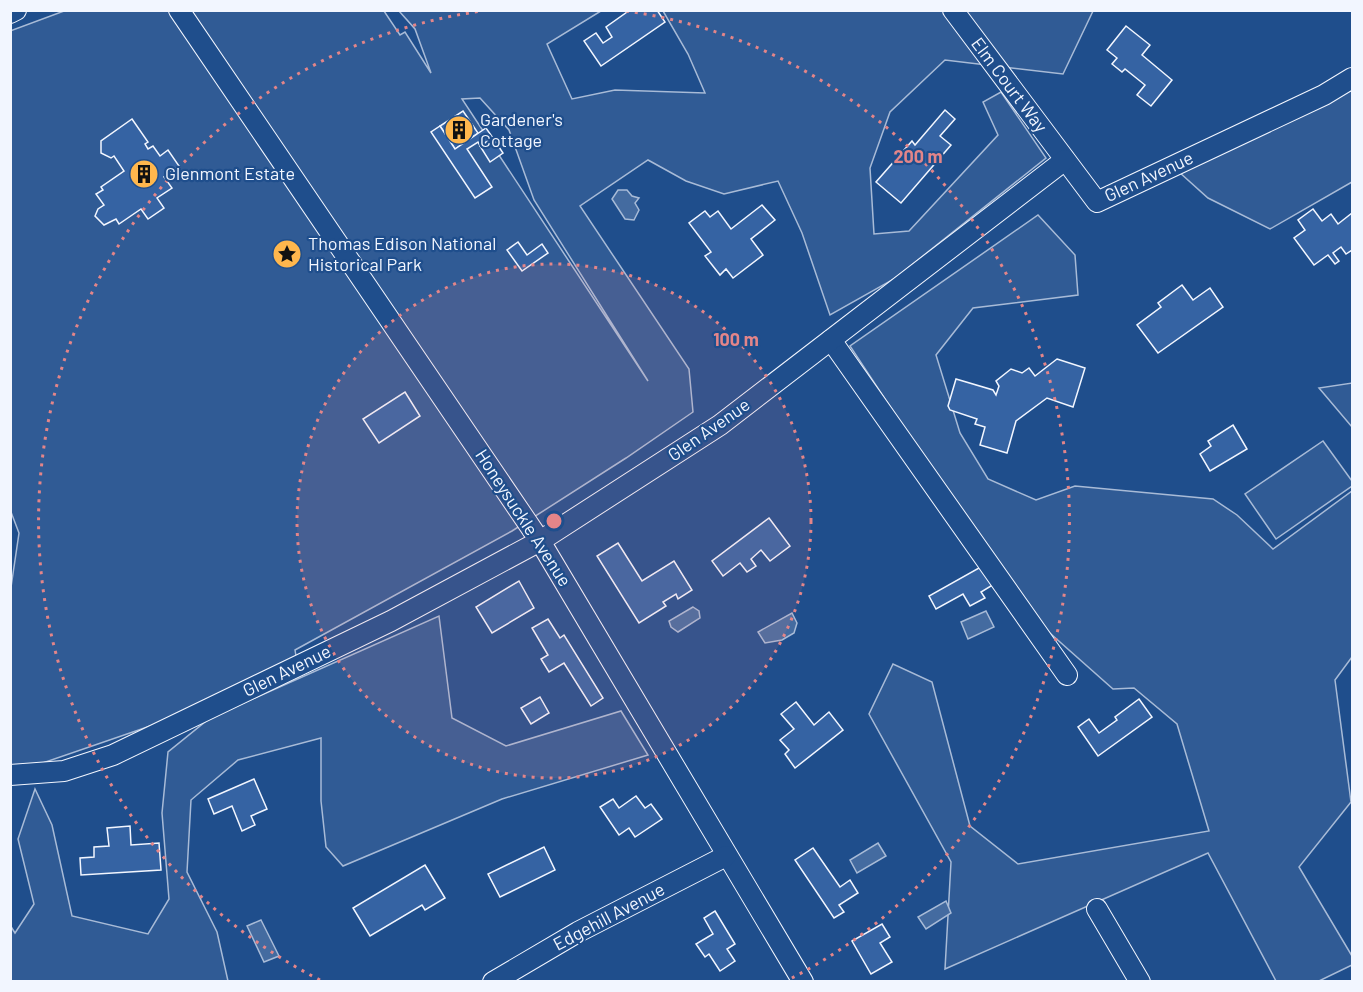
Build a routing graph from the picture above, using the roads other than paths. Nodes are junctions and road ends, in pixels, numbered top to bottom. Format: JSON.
{"nodes":[{"id":1,"x":15,"y":10,"type":"edge"},
{"id":2,"x":179,"y":10,"type":"edge"},
{"id":3,"x":953,"y":10,"type":"edge"},
{"id":4,"x":10,"y":13,"type":"edge"},
{"id":5,"x":1353,"y":78,"type":"edge"},
{"id":6,"x":1065,"y":160,"type":"junction"},
{"id":7,"x":831,"y":340,"type":"junction"},
{"id":8,"x":540,"y":541,"type":"junction"},
{"id":9,"x":1067,"y":675,"type":"dead end"},
{"id":10,"x":10,"y":775,"type":"edge"},
{"id":11,"x":726,"y":856,"type":"junction"},
{"id":12,"x":1097,"y":909,"type":"dead end"},
{"id":13,"x":493,"y":981,"type":"edge"},
{"id":14,"x":803,"y":981,"type":"edge"},
{"id":15,"x":1140,"y":981,"type":"edge"}],
"edges":[{"from":1,"to":4,"type":"street"},
{"from":2,"to":8,"type":"street","name":"Honeysuckle Avenue"},
{"from":3,"to":6,"type":"street","name":"Elm Court Way"},
{"from":5,"to":6,"type":"street","name":"Glen Avenue"},
{"from":6,"to":7,"type":"street","name":"Glen Avenue"},
{"from":7,"to":8,"type":"street","name":"Glen Avenue"},
{"from":7,"to":9,"type":"street"},
{"from":8,"to":10,"type":"street","name":"Glen Avenue"},
{"from":8,"to":11,"type":"street","name":"Honeysuckle Avenue"},
{"from":11,"to":13,"type":"street","name":"Edgehill Avenue"},
{"from":11,"to":14,"type":"street","name":"Honeysuckle Avenue"},
{"from":12,"to":15,"type":"street"}]}
